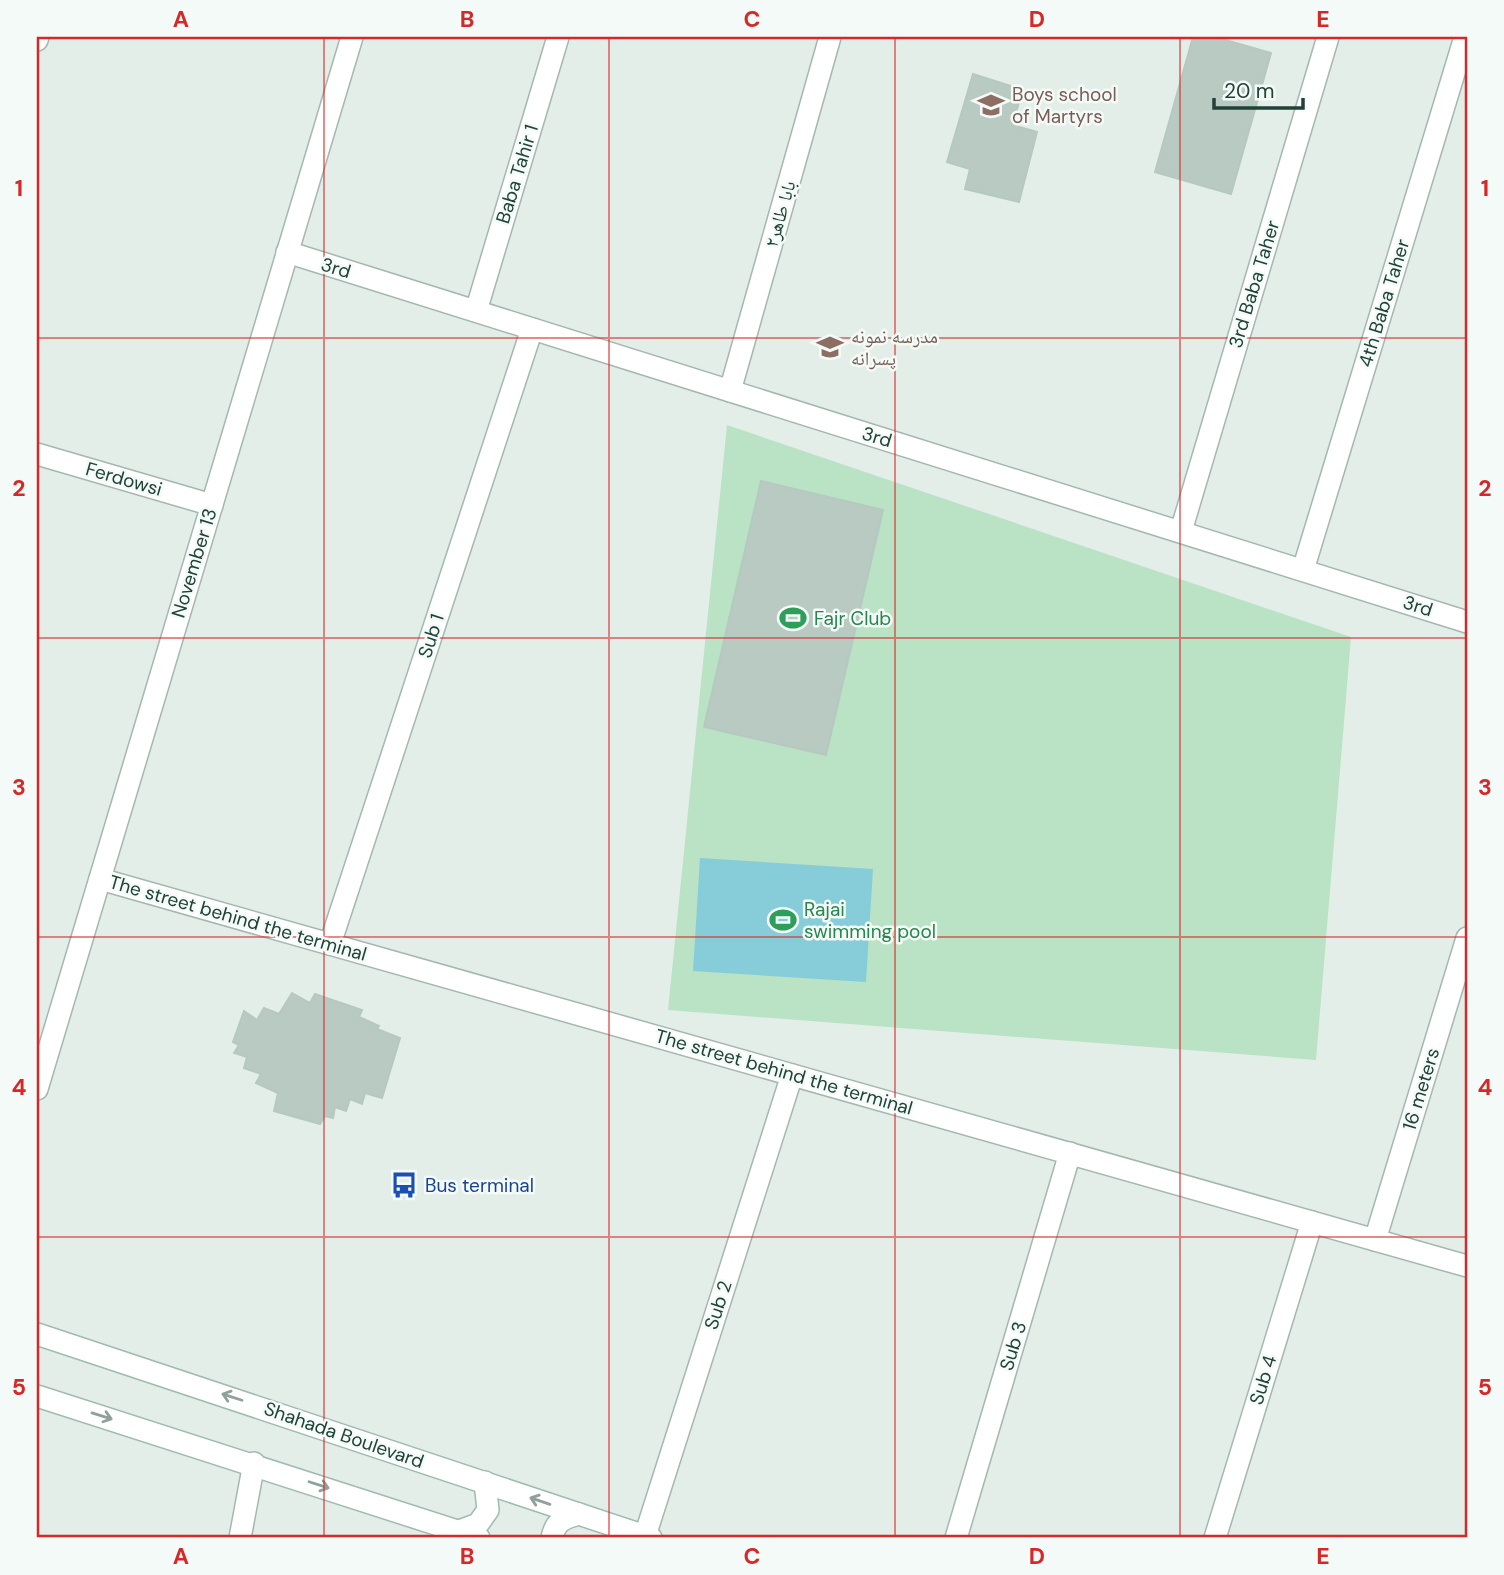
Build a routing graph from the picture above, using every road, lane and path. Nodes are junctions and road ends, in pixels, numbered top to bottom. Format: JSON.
{"nodes":[{"id":1,"x":352,"y":37,"type":"edge"},
{"id":2,"x":558,"y":37,"type":"edge"},
{"id":3,"x":830,"y":37,"type":"edge"},
{"id":4,"x":1328,"y":37,"type":"edge"},
{"id":5,"x":1465,"y":37,"type":"edge"},
{"id":6,"x":287,"y":252,"type":"junction"},
{"id":7,"x":476,"y":311,"type":"junction"},
{"id":8,"x":532,"y":329,"type":"junction"},
{"id":9,"x":730,"y":391,"type":"junction"},
{"id":10,"x":37,"y":454,"type":"edge"},
{"id":11,"x":212,"y":505,"type":"junction"},
{"id":12,"x":1181,"y":531,"type":"junction"},
{"id":13,"x":1303,"y":569,"type":"junction"},
{"id":14,"x":1467,"y":622,"type":"edge"},
{"id":15,"x":100,"y":879,"type":"junction"},
{"id":16,"x":1467,"y":938,"type":"edge"},
{"id":17,"x":330,"y":944,"type":"junction"},
{"id":18,"x":792,"y":1075,"type":"junction"},
{"id":19,"x":37,"y":1089,"type":"edge"},
{"id":20,"x":1070,"y":1153,"type":"junction"},
{"id":21,"x":1312,"y":1222,"type":"junction"},
{"id":22,"x":1375,"y":1240,"type":"junction"},
{"id":23,"x":1467,"y":1266,"type":"edge"},
{"id":24,"x":37,"y":1334,"type":"edge"},
{"id":25,"x":37,"y":1395,"type":"edge"},
{"id":26,"x":254,"y":1463,"type":"junction"},
{"id":27,"x":485,"y":1482,"type":"junction"},
{"id":28,"x":579,"y":1514,"type":"junction"},
{"id":29,"x":469,"y":1535,"type":"edge"},
{"id":30,"x":648,"y":1537,"type":"edge"},
{"id":31,"x":240,"y":1538,"type":"edge"},
{"id":32,"x":552,"y":1538,"type":"edge"},
{"id":33,"x":956,"y":1538,"type":"edge"},
{"id":34,"x":1214,"y":1538,"type":"edge"}],
"edges":[{"from":1,"to":6,"type":"street","name":"November 13"},
{"from":2,"to":7,"type":"street","name":"Baba Tahir 1"},
{"from":3,"to":9,"type":"street","name":"بابا طاهر۲"},
{"from":4,"to":12,"type":"street","name":"3rd Baba Taher"},
{"from":5,"to":13,"type":"street","name":"4th Baba Taher"},
{"from":6,"to":7,"type":"street","name":"3rd"},
{"from":6,"to":11,"type":"street","name":"November 13"},
{"from":7,"to":8,"type":"street","name":"3rd"},
{"from":8,"to":9,"type":"street","name":"3rd"},
{"from":8,"to":17,"type":"street","name":"Sub 1"},
{"from":9,"to":12,"type":"street","name":"3rd"},
{"from":10,"to":11,"type":"street","name":"Ferdowsi"},
{"from":11,"to":15,"type":"street","name":"November 13"},
{"from":12,"to":13,"type":"street","name":"3rd"},
{"from":13,"to":14,"type":"street","name":"3rd"},
{"from":15,"to":17,"type":"street","name":"The street behind the terminal"},
{"from":15,"to":19,"type":"street","name":"November 13"},
{"from":16,"to":22,"type":"street","name":"16 meters"},
{"from":17,"to":18,"type":"street","name":"The street behind the terminal"},
{"from":18,"to":20,"type":"street","name":"The street behind the terminal"},
{"from":18,"to":30,"type":"street","name":"Sub 2"},
{"from":20,"to":21,"type":"street","name":"The street behind the terminal"},
{"from":20,"to":33,"type":"street","name":"Sub 3"},
{"from":21,"to":22,"type":"street","name":"The street behind the terminal"},
{"from":21,"to":34,"type":"street","name":"Sub 4"},
{"from":22,"to":23,"type":"street","name":"The street behind the terminal"},
{"from":27,"to":24,"type":"street","name":"Shahada Boulevard","one_way":true},
{"from":25,"to":26,"type":"street","one_way":true},
{"from":26,"to":29,"type":"street","one_way":true},
{"from":26,"to":31,"type":"street"},
{"from":28,"to":27,"type":"street","name":"Shahada Boulevard","one_way":true},
{"from":27,"to":29,"type":"street"},
{"from":28,"to":30,"type":"street","name":"Shahada Boulevard"},
{"from":28,"to":32,"type":"street"}]}
